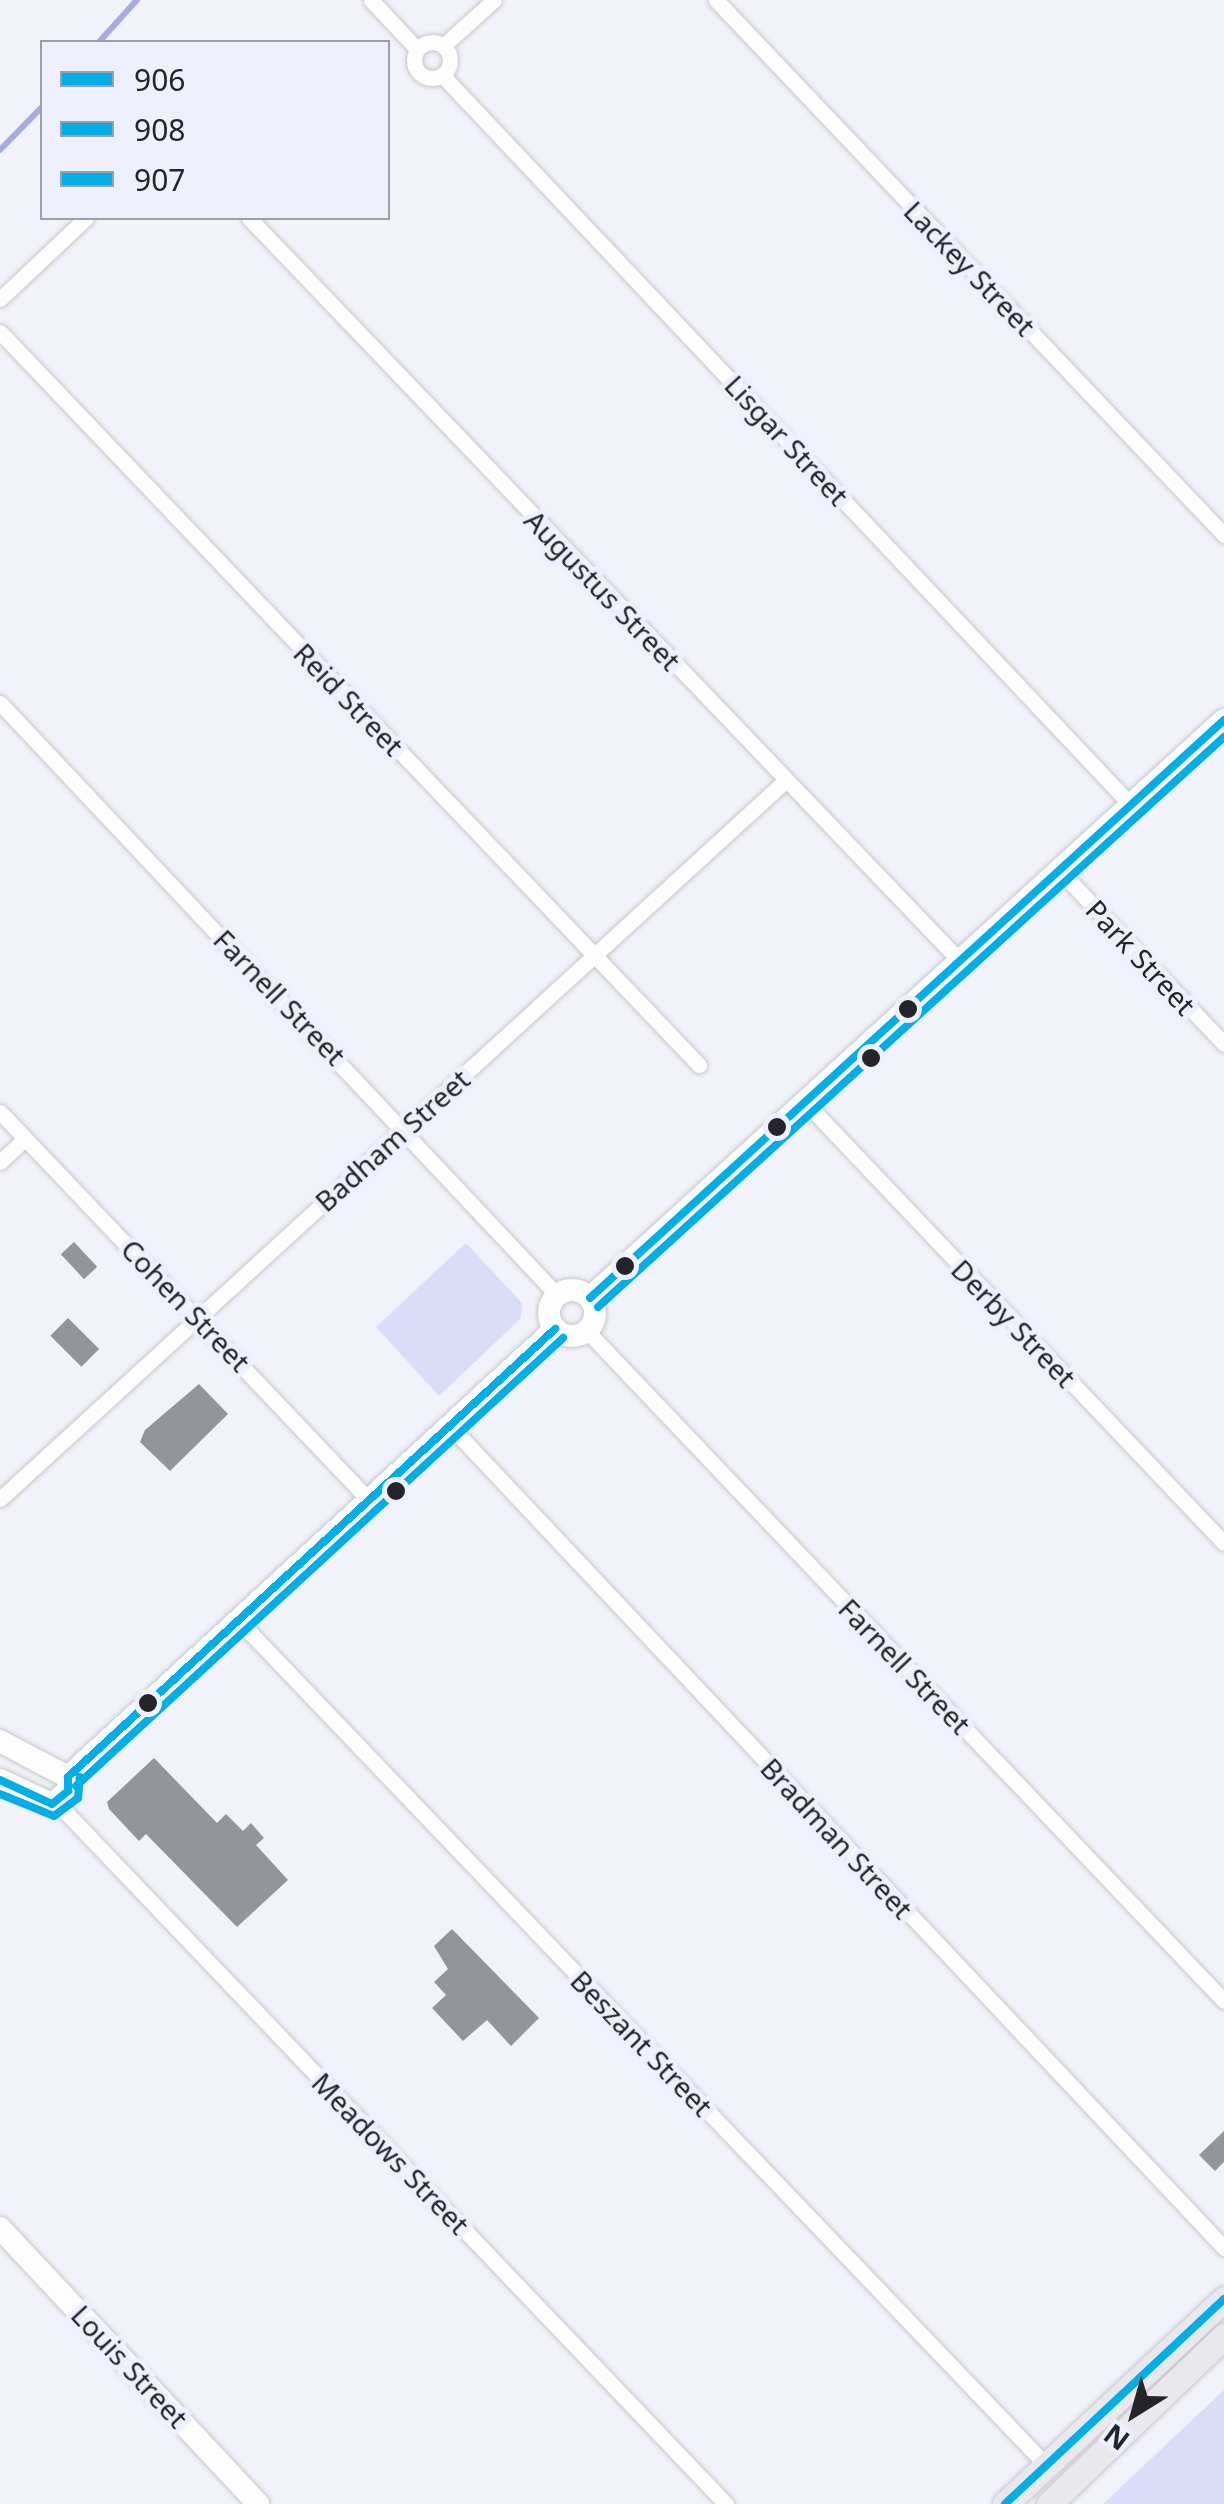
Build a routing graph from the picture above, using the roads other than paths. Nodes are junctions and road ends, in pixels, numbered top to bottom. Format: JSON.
{"nodes":[{"id":1,"x":371,"y":0,"type":"edge"},
{"id":2,"x":494,"y":0,"type":"edge"},
{"id":3,"x":716,"y":0,"type":"edge"},
{"id":4,"x":444,"y":45,"type":"junction"},
{"id":5,"x":417,"y":49,"type":"junction"},
{"id":6,"x":442,"y":75,"type":"junction"},
{"id":7,"x":84,"y":220,"type":"edge"},
{"id":8,"x":251,"y":220,"type":"edge"},
{"id":9,"x":0,"y":299,"type":"edge"},
{"id":10,"x":0,"y":332,"type":"edge"},
{"id":11,"x":1224,"y":535,"type":"edge"},
{"id":12,"x":0,"y":703,"type":"edge"},
{"id":13,"x":1224,"y":720,"type":"edge"},
{"id":14,"x":785,"y":782,"type":"junction"},
{"id":15,"x":1131,"y":805,"type":"junction"},
{"id":16,"x":1059,"y":870,"type":"junction"},
{"id":17,"x":594,"y":956,"type":"junction"},
{"id":18,"x":960,"y":961,"type":"junction"},
{"id":19,"x":1224,"y":1044,"type":"edge"},
{"id":20,"x":699,"y":1065,"type":"dead end"},
{"id":21,"x":805,"y":1102,"type":"junction"},
{"id":22,"x":0,"y":1112,"type":"edge"},
{"id":23,"x":405,"y":1129,"type":"junction"},
{"id":24,"x":25,"y":1138,"type":"junction"},
{"id":25,"x":0,"y":1162,"type":"edge"},
{"id":26,"x":557,"y":1294,"type":"junction"},
{"id":27,"x":590,"y":1298,"type":"junction"},
{"id":28,"x":198,"y":1317,"type":"junction"},
{"id":29,"x":555,"y":1329,"type":"junction"},
{"id":30,"x":587,"y":1331,"type":"junction"},
{"id":31,"x":451,"y":1426,"type":"junction"},
{"id":32,"x":0,"y":1499,"type":"edge"},
{"id":33,"x":368,"y":1500,"type":"junction"},
{"id":34,"x":1224,"y":1544,"type":"edge"},
{"id":35,"x":238,"y":1620,"type":"junction"},
{"id":36,"x":0,"y":1741,"type":"edge"},
{"id":37,"x":68,"y":1776,"type":"junction"},
{"id":38,"x":0,"y":1780,"type":"edge"},
{"id":39,"x":57,"y":1803,"type":"junction"},
{"id":40,"x":1224,"y":2000,"type":"edge"},
{"id":41,"x":0,"y":2228,"type":"edge"},
{"id":42,"x":1224,"y":2248,"type":"edge"},
{"id":43,"x":1224,"y":2299,"type":"edge"},
{"id":44,"x":1224,"y":2336,"type":"edge"},
{"id":45,"x":1046,"y":2464,"type":"junction"},
{"id":46,"x":258,"y":2504,"type":"edge"},
{"id":47,"x":726,"y":2504,"type":"edge"},
{"id":48,"x":1004,"y":2504,"type":"edge"},
{"id":49,"x":1049,"y":2504,"type":"edge"}],
"edges":[{"from":1,"to":5,"type":"street"},
{"from":2,"to":4,"type":"street"},
{"from":3,"to":11,"type":"street","name":"Lackey Street"},
{"from":4,"to":5,"type":"street"},
{"from":4,"to":6,"type":"street"},
{"from":5,"to":6,"type":"street"},
{"from":6,"to":15,"type":"street","name":"Lisgar Street"},
{"from":7,"to":9,"type":"street"},
{"from":8,"to":14,"type":"street","name":"Augustus Street"},
{"from":10,"to":17,"type":"street","name":"Reid Street"},
{"from":12,"to":23,"type":"street","name":"Farnell Street"},
{"from":13,"to":15,"type":"street"},
{"from":14,"to":17,"type":"street","name":"Badham Street"},
{"from":14,"to":18,"type":"street","name":"Augustus Street"},
{"from":15,"to":16,"type":"street"},
{"from":16,"to":18,"type":"street"},
{"from":16,"to":19,"type":"street","name":"Park Street"},
{"from":17,"to":20,"type":"street","name":"Reid Street"},
{"from":17,"to":23,"type":"street","name":"Badham Street"},
{"from":18,"to":21,"type":"street"},
{"from":21,"to":27,"type":"street"},
{"from":21,"to":34,"type":"street","name":"Derby Street"},
{"from":22,"to":24,"type":"street","name":"Cohen Street"},
{"from":23,"to":26,"type":"street","name":"Farnell Street"},
{"from":23,"to":28,"type":"street","name":"Badham Street"},
{"from":24,"to":25,"type":"street"},
{"from":24,"to":28,"type":"street","name":"Cohen Street"},
{"from":26,"to":27,"type":"street"},
{"from":26,"to":29,"type":"street"},
{"from":27,"to":30,"type":"street"},
{"from":28,"to":32,"type":"street","name":"Badham Street"},
{"from":28,"to":33,"type":"street","name":"Cohen Street"},
{"from":29,"to":30,"type":"street"},
{"from":29,"to":31,"type":"street"},
{"from":30,"to":40,"type":"street","name":"Farnell Street"},
{"from":31,"to":33,"type":"street"},
{"from":31,"to":42,"type":"street","name":"Bradman Street"},
{"from":33,"to":35,"type":"street"},
{"from":35,"to":37,"type":"street"},
{"from":35,"to":45,"type":"street","name":"Beszant Street"},
{"from":36,"to":37,"type":"street"},
{"from":37,"to":39,"type":"street"},
{"from":38,"to":39,"type":"street"},
{"from":39,"to":47,"type":"street","name":"Meadows Street"},
{"from":41,"to":46,"type":"street","name":"Louis Street"},
{"from":43,"to":45,"type":"main road"},
{"from":44,"to":49,"type":"main road"},
{"from":45,"to":48,"type":"main road"}]}
